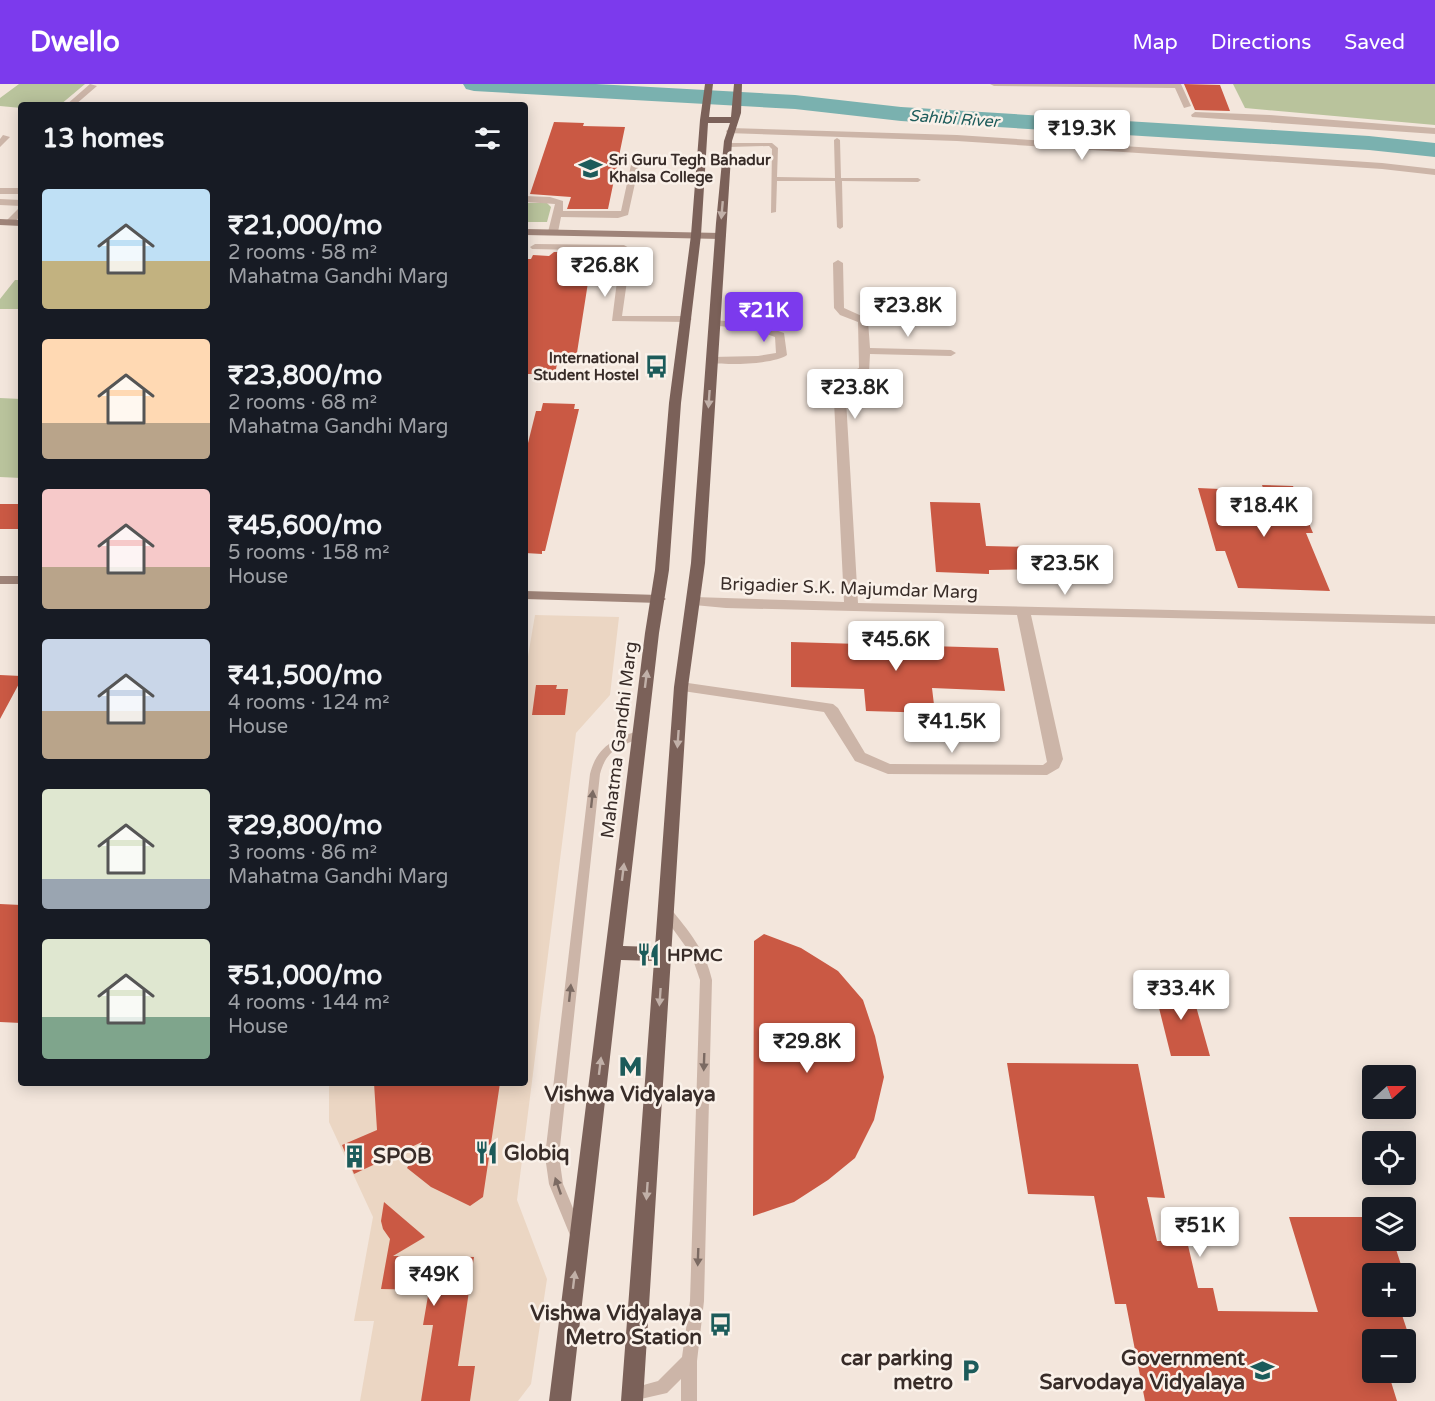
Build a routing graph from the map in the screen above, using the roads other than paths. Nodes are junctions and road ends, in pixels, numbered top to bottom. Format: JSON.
{"nodes":[{"id":1,"x":709,"y":84,"type":"edge"},
{"id":2,"x":738,"y":84,"type":"edge"},
{"id":3,"x":994,"y":84,"type":"edge"},
{"id":4,"x":1008,"y":84,"type":"edge"},
{"id":5,"x":1049,"y":85,"type":"edge"},
{"id":6,"x":1091,"y":85,"type":"edge"},
{"id":7,"x":1134,"y":85,"type":"edge"},
{"id":8,"x":1177,"y":85,"type":"edge"},
{"id":9,"x":93,"y":86,"type":"dead end"},
{"id":10,"x":74,"y":102,"type":"edge"},
{"id":11,"x":1187,"y":106,"type":"dead end"},
{"id":12,"x":1195,"y":115,"type":"dead end"},
{"id":13,"x":736,"y":116,"type":"junction"},
{"id":14,"x":704,"y":117,"type":"junction"},
{"id":15,"x":730,"y":131,"type":"junction"},
{"id":16,"x":1435,"y":131,"type":"edge"},
{"id":17,"x":837,"y":140,"type":"dead end"},
{"id":18,"x":728,"y":145,"type":"junction"},
{"id":19,"x":634,"y":165,"type":"dead end"},
{"id":20,"x":1435,"y":172,"type":"edge"},
{"id":21,"x":774,"y":179,"type":"junction"},
{"id":22,"x":837,"y":179,"type":"junction"},
{"id":23,"x":918,"y":180,"type":"dead end"},
{"id":24,"x":0,"y":191,"type":"edge"},
{"id":25,"x":18,"y":191,"type":"edge"},
{"id":26,"x":528,"y":199,"type":"edge"},
{"id":27,"x":0,"y":202,"type":"edge"},
{"id":28,"x":18,"y":203,"type":"edge"},
{"id":29,"x":18,"y":206,"type":"edge"},
{"id":30,"x":773,"y":212,"type":"dead end"},
{"id":31,"x":558,"y":214,"type":"junction"},
{"id":32,"x":5,"y":222,"type":"edge"},
{"id":33,"x":840,"y":227,"type":"dead end"},
{"id":34,"x":528,"y":232,"type":"edge"},
{"id":35,"x":539,"y":232,"type":"junction"},
{"id":36,"x":553,"y":232,"type":"junction"},
{"id":37,"x":696,"y":235,"type":"junction"},
{"id":38,"x":721,"y":236,"type":"junction"},
{"id":39,"x":530,"y":247,"type":"edge"},
{"id":40,"x":624,"y":248,"type":"dead end"},
{"id":41,"x":838,"y":263,"type":"dead end"},
{"id":42,"x":622,"y":281,"type":"dead end"},
{"id":43,"x":687,"y":319,"type":"junction"},
{"id":44,"x":714,"y":323,"type":"junction"},
{"id":45,"x":864,"y":351,"type":"junction"},
{"id":46,"x":951,"y":353,"type":"dead end"},
{"id":47,"x":712,"y":360,"type":"junction"},
{"id":48,"x":0,"y":580,"type":"edge"},
{"id":49,"x":18,"y":580,"type":"edge"},
{"id":50,"x":528,"y":595,"type":"edge"},
{"id":51,"x":659,"y":600,"type":"junction"},
{"id":52,"x":694,"y":601,"type":"junction"},
{"id":53,"x":851,"y":607,"type":"junction"},
{"id":54,"x":1023,"y":611,"type":"junction"},
{"id":55,"x":1435,"y":620,"type":"edge"},
{"id":56,"x":681,"y":687,"type":"junction"},
{"id":57,"x":640,"y":734,"type":"junction"},
{"id":58,"x":666,"y":911,"type":"junction"},
{"id":59,"x":614,"y":953,"type":"junction"},
{"id":60,"x":663,"y":954,"type":"junction"},
{"id":61,"x":579,"y":1240,"type":"junction"},
{"id":62,"x":689,"y":1361,"type":"junction"},
{"id":63,"x":633,"y":1398,"type":"edge"},
{"id":64,"x":560,"y":1401,"type":"edge"},
{"id":65,"x":689,"y":1401,"type":"edge"}],
"edges":[{"from":1,"to":14,"type":"main road","name":"Mahatma Gandhi Marg"},
{"from":2,"to":13,"type":"main road"},
{"from":3,"to":4,"type":"street"},
{"from":4,"to":5,"type":"street"},
{"from":5,"to":6,"type":"street"},
{"from":6,"to":7,"type":"street"},
{"from":7,"to":8,"type":"street"},
{"from":8,"to":11,"type":"street"},
{"from":9,"to":10,"type":"street"},
{"from":12,"to":16,"type":"street"},
{"from":13,"to":14,"type":"main road"},
{"from":13,"to":15,"type":"main road"},
{"from":14,"to":37,"type":"main road","name":"Mahatma Gandhi Marg"},
{"from":15,"to":18,"type":"main road"},
{"from":15,"to":20,"type":"street"},
{"from":17,"to":22,"type":"lane"},
{"from":18,"to":21,"type":"lane"},
{"from":18,"to":38,"type":"main road","one_way":true},
{"from":19,"to":31,"type":"street"},
{"from":21,"to":22,"type":"lane"},
{"from":21,"to":30,"type":"lane"},
{"from":22,"to":23,"type":"lane"},
{"from":22,"to":33,"type":"lane"},
{"from":24,"to":25,"type":"street"},
{"from":26,"to":31,"type":"street"},
{"from":27,"to":28,"type":"street"},
{"from":29,"to":32,"type":"street"},
{"from":31,"to":36,"type":"street"},
{"from":34,"to":35,"type":"street"},
{"from":35,"to":36,"type":"street"},
{"from":35,"to":39,"type":"street"},
{"from":36,"to":37,"type":"street"},
{"from":37,"to":38,"type":"street"},
{"from":37,"to":43,"type":"main road","name":"Mahatma Gandhi Marg"},
{"from":38,"to":44,"type":"main road"},
{"from":39,"to":40,"type":"street"},
{"from":41,"to":45,"type":"street"},
{"from":42,"to":43,"type":"street"},
{"from":43,"to":51,"type":"main road","name":"Mahatma Gandhi Marg"},
{"from":44,"to":47,"type":"main road"},
{"from":44,"to":47,"type":"street"},
{"from":45,"to":46,"type":"street"},
{"from":45,"to":53,"type":"street"},
{"from":47,"to":52,"type":"main road","one_way":true},
{"from":48,"to":49,"type":"street"},
{"from":50,"to":51,"type":"street"},
{"from":57,"to":51,"type":"main road","name":"Mahatma Gandhi Marg","one_way":true},
{"from":52,"to":53,"type":"street","name":"Brigadier S.K. Majumdar Marg"},
{"from":52,"to":56,"type":"main road"},
{"from":53,"to":54,"type":"street","name":"Brigadier S.K. Majumdar Marg"},
{"from":54,"to":55,"type":"street","name":"Brigadier S.K. Majumdar Marg"},
{"from":54,"to":56,"type":"street"},
{"from":56,"to":58,"type":"main road","one_way":true},
{"from":59,"to":57,"type":"main road","name":"Mahatma Gandhi Marg","one_way":true},
{"from":61,"to":57,"type":"lane","one_way":true},
{"from":58,"to":60,"type":"main road"},
{"from":58,"to":62,"type":"lane","one_way":true},
{"from":59,"to":60,"type":"main road"},
{"from":61,"to":59,"type":"main road","name":"Mahatma Gandhi Marg","one_way":true},
{"from":60,"to":63,"type":"main road","one_way":true},
{"from":64,"to":61,"type":"main road","name":"Mahatma Gandhi Marg","one_way":true},
{"from":62,"to":63,"type":"lane"},
{"from":62,"to":65,"type":"lane"}]}
